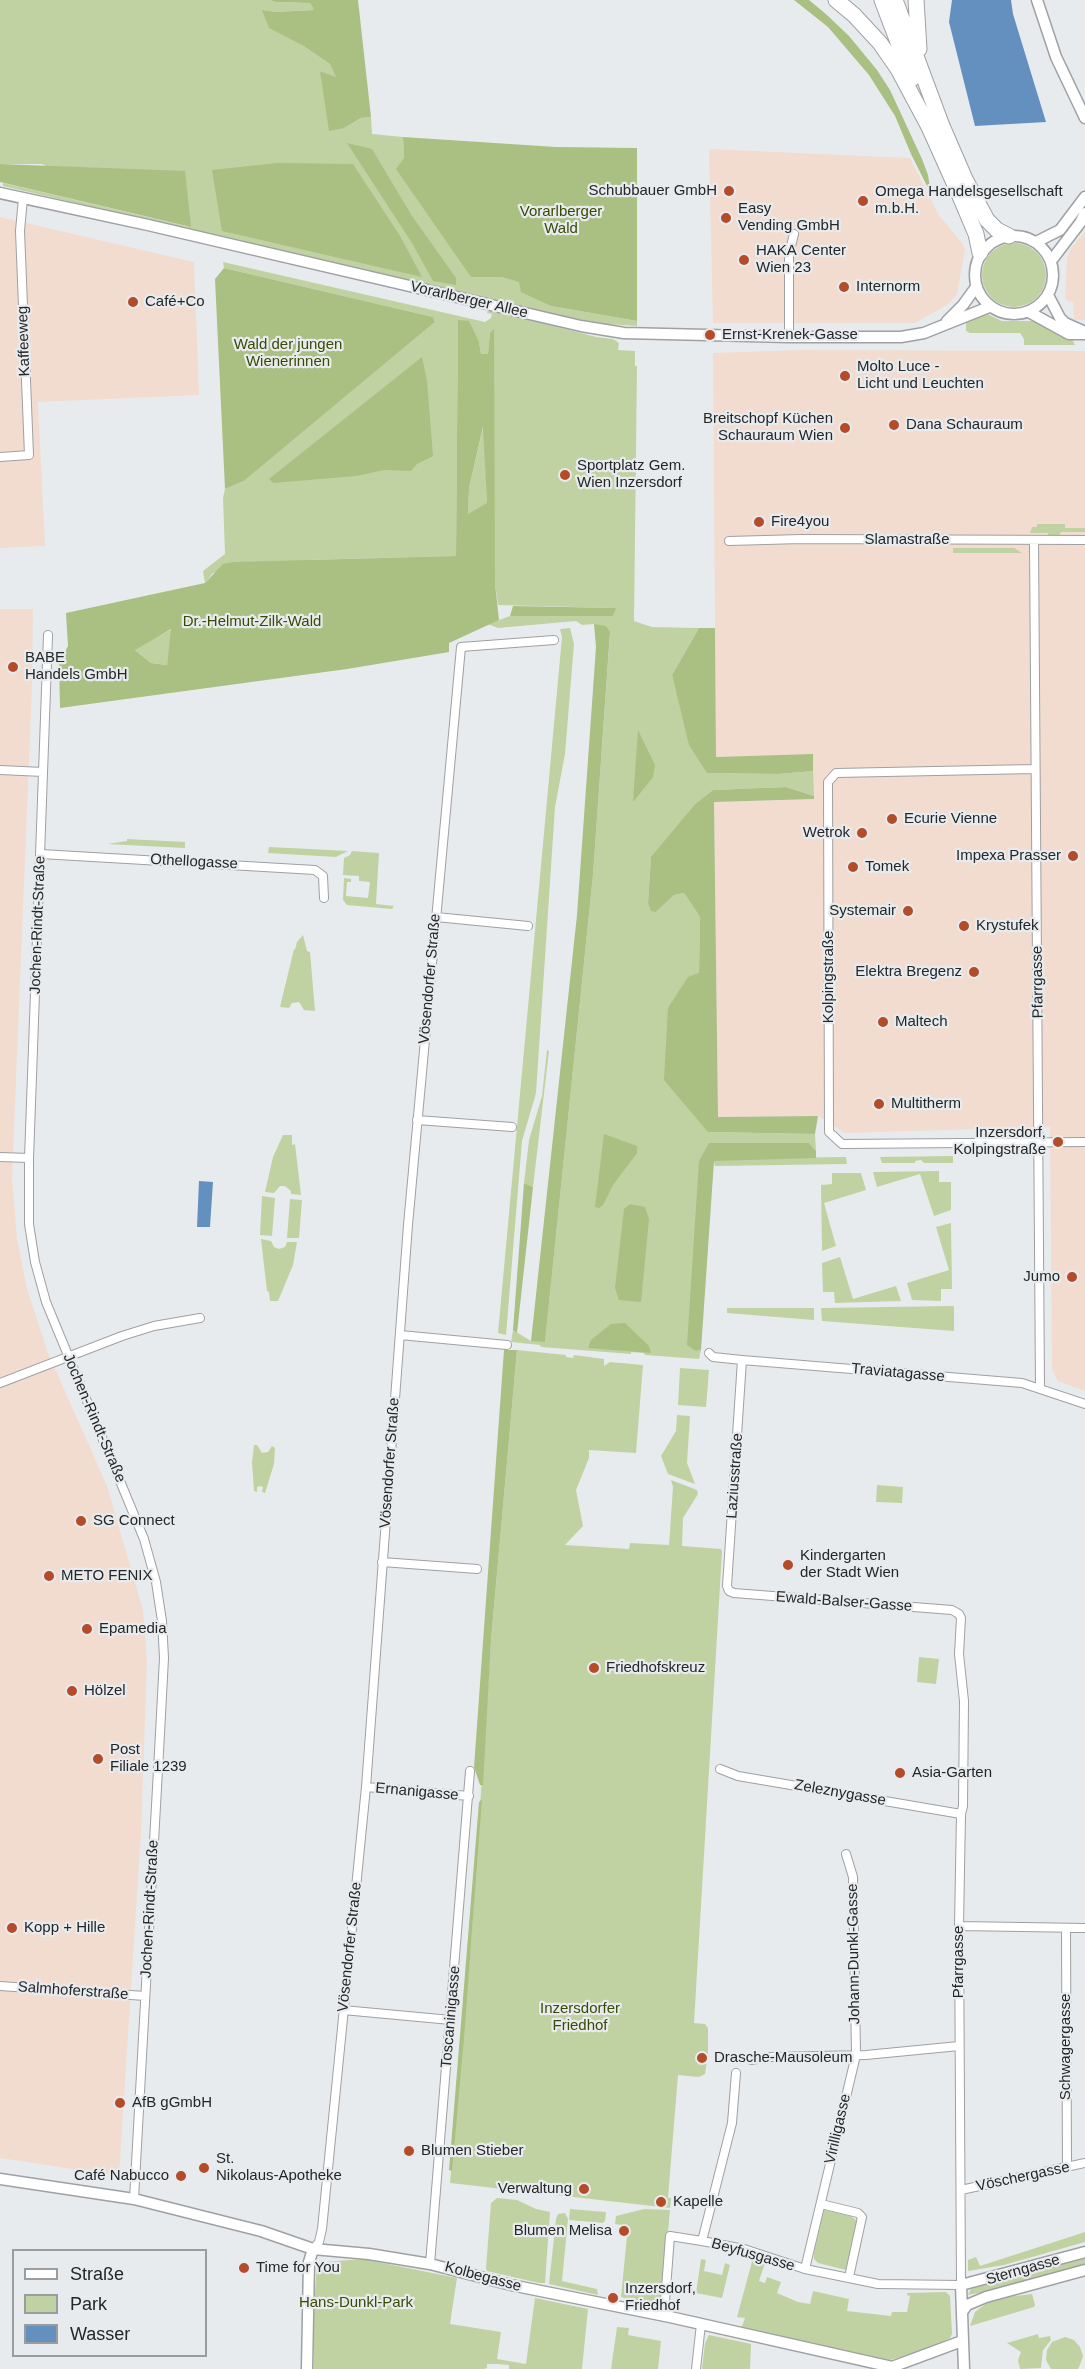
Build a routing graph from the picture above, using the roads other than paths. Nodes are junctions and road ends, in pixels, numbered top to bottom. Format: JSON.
{"nodes":[{"id":1,"x":836,"y":0,"type":"edge"},
{"id":2,"x":882,"y":0,"type":"edge"},
{"id":3,"x":895,"y":0,"type":"edge"},
{"id":4,"x":916,"y":0,"type":"edge"},
{"id":5,"x":1037,"y":0,"type":"edge"},
{"id":6,"x":925,"y":81,"type":"junction"},
{"id":7,"x":1085,"y":118,"type":"edge"},
{"id":8,"x":929,"y":127,"type":"junction"},
{"id":9,"x":0,"y":193,"type":"edge"},
{"id":10,"x":1085,"y":197,"type":"edge"},
{"id":11,"x":23,"y":198,"type":"junction"},
{"id":12,"x":1085,"y":213,"type":"edge"},
{"id":13,"x":794,"y":234,"type":"dead end"},
{"id":14,"x":1009,"y":236,"type":"junction"},
{"id":15,"x":1036,"y":242,"type":"junction"},
{"id":16,"x":980,"y":253,"type":"junction"},
{"id":17,"x":1051,"y":261,"type":"junction"},
{"id":18,"x":976,"y":288,"type":"junction"},
{"id":19,"x":1048,"y":294,"type":"junction"},
{"id":20,"x":989,"y":307,"type":"junction"},
{"id":21,"x":1029,"y":312,"type":"junction"},
{"id":22,"x":945,"y":323,"type":"junction"},
{"id":23,"x":1085,"y":333,"type":"edge"},
{"id":24,"x":789,"y":337,"type":"junction"},
{"id":25,"x":0,"y":457,"type":"edge"},
{"id":26,"x":1034,"y":540,"type":"junction"},
{"id":27,"x":1085,"y":540,"type":"edge"},
{"id":28,"x":729,"y":541,"type":"dead end"},
{"id":29,"x":48,"y":635,"type":"dead end"},
{"id":30,"x":554,"y":640,"type":"dead end"},
{"id":31,"x":1034,"y":769,"type":"junction"},
{"id":32,"x":0,"y":770,"type":"edge"},
{"id":33,"x":43,"y":772,"type":"junction"},
{"id":34,"x":40,"y":854,"type":"junction"},
{"id":35,"x":324,"y":898,"type":"dead end"},
{"id":36,"x":436,"y":917,"type":"junction"},
{"id":37,"x":528,"y":926,"type":"dead end"},
{"id":38,"x":417,"y":1120,"type":"junction"},
{"id":39,"x":512,"y":1127,"type":"dead end"},
{"id":40,"x":1040,"y":1142,"type":"junction"},
{"id":41,"x":1085,"y":1142,"type":"edge"},
{"id":42,"x":0,"y":1156,"type":"edge"},
{"id":43,"x":28,"y":1158,"type":"junction"},
{"id":44,"x":200,"y":1318,"type":"dead end"},
{"id":45,"x":400,"y":1335,"type":"junction"},
{"id":46,"x":507,"y":1345,"type":"dead end"},
{"id":47,"x":709,"y":1353,"type":"dead end"},
{"id":48,"x":67,"y":1356,"type":"junction"},
{"id":49,"x":742,"y":1360,"type":"junction"},
{"id":50,"x":0,"y":1383,"type":"edge"},
{"id":51,"x":1040,"y":1388,"type":"junction"},
{"id":52,"x":1085,"y":1404,"type":"edge"},
{"id":53,"x":382,"y":1562,"type":"junction"},
{"id":54,"x":477,"y":1569,"type":"dead end"},
{"id":55,"x":729,"y":1591,"type":"joint"},
{"id":56,"x":959,"y":1614,"type":"joint"},
{"id":57,"x":720,"y":1769,"type":"dead end"},
{"id":58,"x":470,"y":1771,"type":"dead end"},
{"id":59,"x":366,"y":1787,"type":"junction"},
{"id":60,"x":469,"y":1796,"type":"junction"},
{"id":61,"x":961,"y":1814,"type":"junction"},
{"id":62,"x":846,"y":1854,"type":"dead end"},
{"id":63,"x":959,"y":1926,"type":"junction"},
{"id":64,"x":1066,"y":1928,"type":"junction"},
{"id":65,"x":1085,"y":1928,"type":"edge"},
{"id":66,"x":0,"y":1986,"type":"edge"},
{"id":67,"x":145,"y":1996,"type":"junction"},
{"id":68,"x":343,"y":2010,"type":"junction"},
{"id":69,"x":451,"y":2020,"type":"junction"},
{"id":70,"x":959,"y":2046,"type":"junction"},
{"id":71,"x":856,"y":2055,"type":"junction"},
{"id":72,"x":751,"y":2060,"type":"dead end"},
{"id":73,"x":736,"y":2073,"type":"dead end"},
{"id":74,"x":1085,"y":2163,"type":"edge"},
{"id":75,"x":1067,"y":2167,"type":"junction"},
{"id":76,"x":0,"y":2179,"type":"edge"},
{"id":77,"x":961,"y":2190,"type":"junction"},
{"id":78,"x":135,"y":2199,"type":"junction"},
{"id":79,"x":821,"y":2204,"type":"junction"},
{"id":80,"x":702,"y":2241,"type":"junction"},
{"id":81,"x":313,"y":2249,"type":"junction"},
{"id":82,"x":1085,"y":2252,"type":"edge"},
{"id":83,"x":430,"y":2264,"type":"junction"},
{"id":84,"x":805,"y":2269,"type":"junction"},
{"id":85,"x":1085,"y":2270,"type":"edge"},
{"id":86,"x":849,"y":2277,"type":"junction"},
{"id":87,"x":961,"y":2286,"type":"junction"},
{"id":88,"x":963,"y":2310,"type":"junction"},
{"id":89,"x":664,"y":2315,"type":"junction"},
{"id":90,"x":701,"y":2324,"type":"junction"},
{"id":91,"x":962,"y":2341,"type":"junction"},
{"id":92,"x":307,"y":2369,"type":"edge"},
{"id":93,"x":696,"y":2369,"type":"edge"},
{"id":94,"x":964,"y":2369,"type":"edge"}],
"edges":[{"from":1,"to":8,"type":"highway"},
{"from":2,"to":8,"type":"highway"},
{"from":3,"to":6,"type":"highway"},
{"from":4,"to":6,"type":"highway"},
{"from":5,"to":7,"type":"main road"},
{"from":6,"to":14,"type":"highway"},
{"from":8,"to":16,"type":"highway"},
{"from":9,"to":11,"type":"main road","name":"Vorarlberger Allee"},
{"from":10,"to":15,"type":"main road"},
{"from":11,"to":24,"type":"main road","name":"Vorarlberger Allee"},
{"from":11,"to":25,"type":"street","name":"Kaffeeweg"},
{"from":12,"to":17,"type":"main road"},
{"from":13,"to":24,"type":"street"},
{"from":14,"to":15,"type":"main road"},
{"from":14,"to":16,"type":"main road"},
{"from":15,"to":17,"type":"main road"},
{"from":16,"to":18,"type":"main road"},
{"from":17,"to":19,"type":"main road"},
{"from":18,"to":20,"type":"main road"},
{"from":18,"to":22,"type":"main road","name":"Vorarlberger Allee"},
{"from":19,"to":21,"type":"main road"},
{"from":19,"to":23,"type":"main road"},
{"from":20,"to":21,"type":"main road"},
{"from":20,"to":22,"type":"main road","name":"Vorarlberger Allee"},
{"from":21,"to":23,"type":"main road"},
{"from":22,"to":24,"type":"main road","name":"Vorarlberger Allee"},
{"from":26,"to":27,"type":"street","name":"Slamastraße"},
{"from":26,"to":28,"type":"street","name":"Slamastraße"},
{"from":26,"to":31,"type":"street","name":"Pfarrgasse"},
{"from":29,"to":33,"type":"street","name":"Jochen-Rindt-Straße"},
{"from":30,"to":36,"type":"street","name":"Vösendorfer Straße"},
{"from":31,"to":40,"type":"street","name":"Pfarrgasse"},
{"from":31,"to":40,"type":"street","name":"Kolpingstraße"},
{"from":32,"to":33,"type":"street"},
{"from":33,"to":34,"type":"street","name":"Jochen-Rindt-Straße"},
{"from":34,"to":35,"type":"street","name":"Othellogasse"},
{"from":34,"to":43,"type":"street","name":"Jochen-Rindt-Straße"},
{"from":36,"to":37,"type":"street"},
{"from":36,"to":38,"type":"street","name":"Vösendorfer Straße"},
{"from":38,"to":39,"type":"street"},
{"from":38,"to":45,"type":"street","name":"Vösendorfer Straße"},
{"from":40,"to":41,"type":"street","name":"Kolpingstraße"},
{"from":40,"to":51,"type":"street","name":"Pfarrgasse"},
{"from":42,"to":43,"type":"street"},
{"from":43,"to":48,"type":"street","name":"Jochen-Rindt-Straße"},
{"from":44,"to":48,"type":"street"},
{"from":45,"to":46,"type":"street"},
{"from":45,"to":53,"type":"street","name":"Vösendorfer Straße"},
{"from":47,"to":49,"type":"street","name":"Traviatagasse"},
{"from":48,"to":50,"type":"street"},
{"from":48,"to":67,"type":"street","name":"Jochen-Rindt-Straße"},
{"from":49,"to":51,"type":"street","name":"Traviatagasse"},
{"from":49,"to":55,"type":"street","name":"Laziusstraße"},
{"from":51,"to":52,"type":"street","name":"Traviatagasse"},
{"from":53,"to":54,"type":"street"},
{"from":53,"to":59,"type":"street","name":"Vösendorfer Straße"},
{"from":55,"to":56,"type":"street","name":"Ewald-Balser-Gasse"},
{"from":56,"to":61,"type":"street","name":"Pfarrgasse"},
{"from":57,"to":61,"type":"street","name":"Zeleznygasse"},
{"from":58,"to":60,"type":"street","name":"Toscaninigasse"},
{"from":59,"to":60,"type":"street","name":"Ernanigasse"},
{"from":59,"to":68,"type":"street","name":"Vösendorfer Straße"},
{"from":60,"to":69,"type":"street","name":"Toscaninigasse"},
{"from":61,"to":63,"type":"street","name":"Pfarrgasse"},
{"from":62,"to":71,"type":"street","name":"Johann-Dunkl-Gasse"},
{"from":63,"to":64,"type":"street"},
{"from":63,"to":70,"type":"street","name":"Pfarrgasse"},
{"from":64,"to":65,"type":"street"},
{"from":64,"to":75,"type":"street","name":"Schwagergasse"},
{"from":66,"to":67,"type":"street","name":"Salmhoferstraße"},
{"from":67,"to":78,"type":"street","name":"Jochen-Rindt-Straße"},
{"from":68,"to":69,"type":"street"},
{"from":68,"to":81,"type":"street","name":"Vösendorfer Straße"},
{"from":69,"to":83,"type":"street","name":"Toscaninigasse"},
{"from":70,"to":71,"type":"street"},
{"from":70,"to":77,"type":"street","name":"Pfarrgasse"},
{"from":71,"to":72,"type":"street"},
{"from":71,"to":79,"type":"street","name":"Virilligasse"},
{"from":73,"to":80,"type":"street"},
{"from":74,"to":75,"type":"street","name":"Vöschergasse"},
{"from":75,"to":77,"type":"street","name":"Vöschergasse"},
{"from":76,"to":78,"type":"main road","name":"Kolbegasse"},
{"from":77,"to":87,"type":"street","name":"Pfarrgasse"},
{"from":78,"to":81,"type":"main road","name":"Kolbegasse"},
{"from":79,"to":84,"type":"street","name":"Virilligasse"},
{"from":79,"to":86,"type":"street"},
{"from":80,"to":84,"type":"street","name":"Beyfusgasse"},
{"from":80,"to":89,"type":"street","name":"Beyfusgasse"},
{"from":81,"to":83,"type":"main road","name":"Kolbegasse"},
{"from":81,"to":92,"type":"main road","name":"Vösendorfer Straße"},
{"from":82,"to":87,"type":"main road","name":"Sterngasse"},
{"from":83,"to":89,"type":"main road","name":"Kolbegasse"},
{"from":84,"to":86,"type":"street","name":"Beyfusgasse"},
{"from":85,"to":88,"type":"main road","name":"Sterngasse"},
{"from":86,"to":87,"type":"street"},
{"from":87,"to":88,"type":"main road","name":"Pfarrgasse"},
{"from":88,"to":91,"type":"main road","name":"Pfarrgasse"},
{"from":89,"to":90,"type":"main road","name":"Kolbegasse"},
{"from":90,"to":91,"type":"main road","name":"Kolbegasse"},
{"from":90,"to":93,"type":"street"},
{"from":91,"to":94,"type":"main road","name":"Pfarrgasse"}]}
